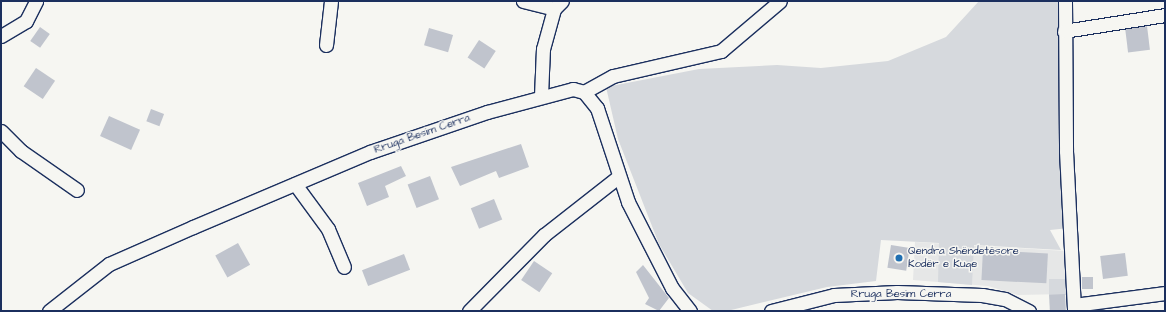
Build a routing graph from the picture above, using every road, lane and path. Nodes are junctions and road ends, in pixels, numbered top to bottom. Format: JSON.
{"nodes":[{"id":1,"x":36,"y":1,"type":"edge"},
{"id":2,"x":331,"y":1,"type":"edge"},
{"id":3,"x":522,"y":1,"type":"edge"},
{"id":4,"x":780,"y":1,"type":"edge"},
{"id":5,"x":1065,"y":1,"type":"edge"},
{"id":6,"x":558,"y":5,"type":"edge"},
{"id":7,"x":1165,"y":15,"type":"edge"},
{"id":8,"x":1064,"y":31,"type":"junction"},
{"id":9,"x":1,"y":36,"type":"edge"},
{"id":10,"x":326,"y":45,"type":"dead end"},
{"id":11,"x":584,"y":92,"type":"junction"},
{"id":12,"x":541,"y":96,"type":"junction"},
{"id":13,"x":1,"y":131,"type":"edge"},
{"id":14,"x":617,"y":178,"type":"junction"},
{"id":15,"x":295,"y":184,"type":"junction"},
{"id":16,"x":77,"y":190,"type":"dead end"},
{"id":17,"x":344,"y":267,"type":"dead end"},
{"id":18,"x":1165,"y":293,"type":"edge"},
{"id":19,"x":1074,"y":308,"type":"edge"},
{"id":20,"x":49,"y":311,"type":"edge"},
{"id":21,"x":469,"y":311,"type":"edge"},
{"id":22,"x":690,"y":311,"type":"edge"},
{"id":23,"x":771,"y":311,"type":"edge"},
{"id":24,"x":1029,"y":311,"type":"edge"}],
"edges":[{"from":1,"to":9,"type":"street"},
{"from":2,"to":10,"type":"street"},
{"from":3,"to":6,"type":"street"},
{"from":4,"to":11,"type":"street"},
{"from":5,"to":8,"type":"street"},
{"from":6,"to":12,"type":"street"},
{"from":7,"to":8,"type":"street"},
{"from":8,"to":19,"type":"street"},
{"from":11,"to":12,"type":"street","name":"Rruga Besim Cerra"},
{"from":11,"to":14,"type":"street"},
{"from":12,"to":15,"type":"street","name":"Rruga Besim Cerra"},
{"from":13,"to":16,"type":"street"},
{"from":14,"to":21,"type":"street"},
{"from":14,"to":22,"type":"street"},
{"from":15,"to":17,"type":"street"},
{"from":15,"to":20,"type":"street","name":"Rruga Besim Cerra"},
{"from":18,"to":19,"type":"street"},
{"from":23,"to":24,"type":"street","name":"Rruga Besim Cerra"}]}
